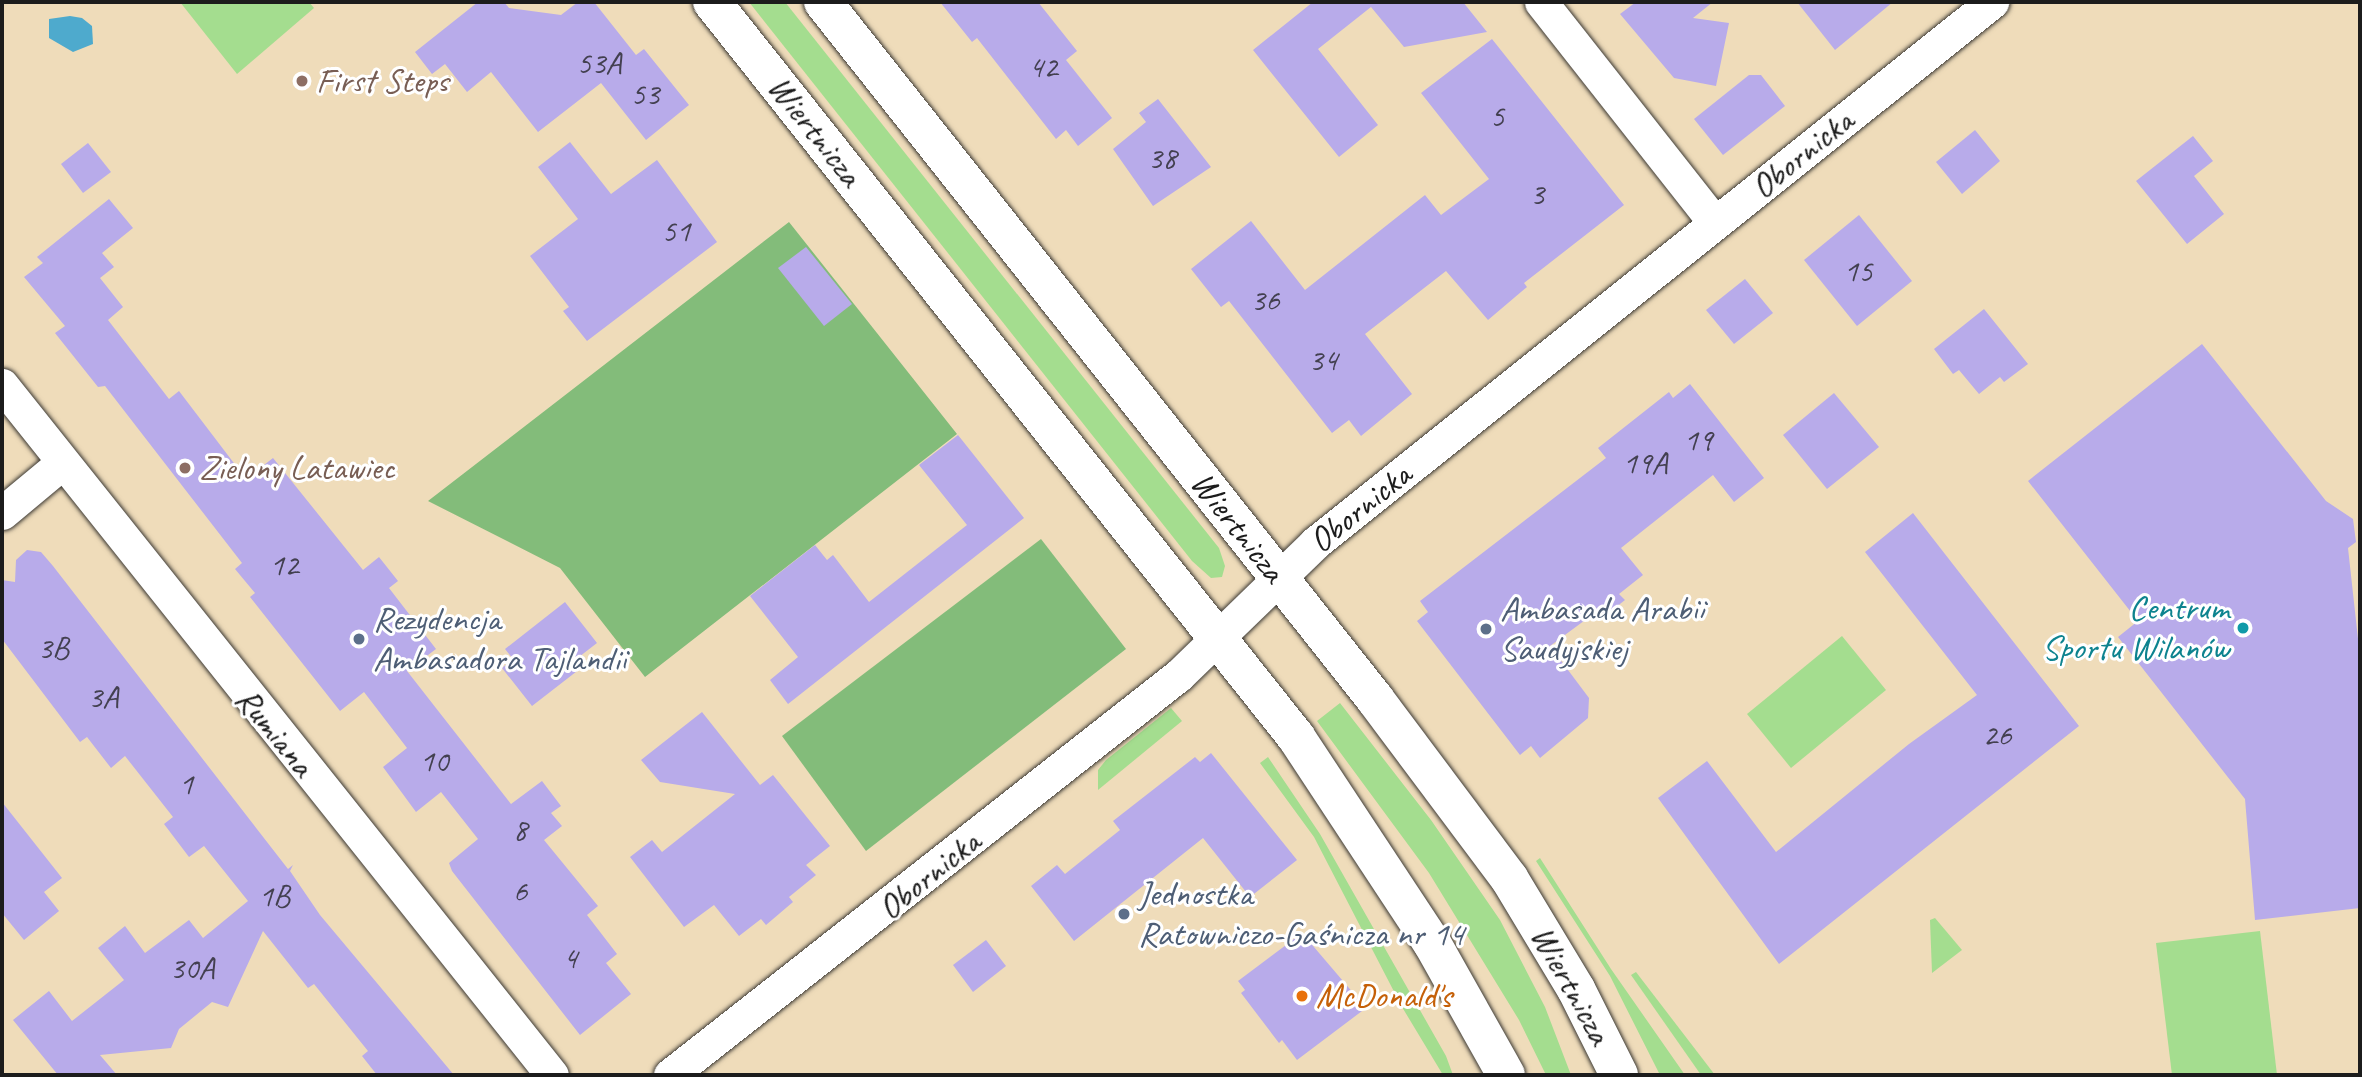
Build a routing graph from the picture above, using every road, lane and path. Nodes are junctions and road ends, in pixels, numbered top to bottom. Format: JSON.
{"nodes":[{"id":1,"x":712,"y":2,"type":"edge"},
{"id":2,"x":823,"y":2,"type":"edge"},
{"id":3,"x":1541,"y":2,"type":"edge"},
{"id":4,"x":1992,"y":2,"type":"edge"},
{"id":5,"x":1715,"y":223,"type":"junction"},
{"id":6,"x":2,"y":385,"type":"edge"},
{"id":7,"x":62,"y":463,"type":"junction"},
{"id":8,"x":2,"y":513,"type":"edge"},
{"id":9,"x":1279,"y":578,"type":"junction"},
{"id":10,"x":1218,"y":638,"type":"junction"},
{"id":11,"x":552,"y":1075,"type":"edge"},
{"id":12,"x":670,"y":1075,"type":"edge"},
{"id":13,"x":1506,"y":1075,"type":"edge"},
{"id":14,"x":1619,"y":1075,"type":"edge"}],
"edges":[{"from":1,"to":10,"type":"main road","name":"Wiertnicza"},
{"from":2,"to":9,"type":"main road","name":"Wiertnicza"},
{"from":3,"to":5,"type":"street"},
{"from":4,"to":5,"type":"street","name":"Obornicka"},
{"from":5,"to":9,"type":"street","name":"Obornicka"},
{"from":6,"to":7,"type":"street","name":"Rumiana"},
{"from":7,"to":8,"type":"street"},
{"from":7,"to":11,"type":"street","name":"Rumiana"},
{"from":9,"to":10,"type":"street","name":"Obornicka"},
{"from":9,"to":14,"type":"main road","name":"Wiertnicza"},
{"from":10,"to":12,"type":"street","name":"Obornicka"},
{"from":10,"to":13,"type":"main road","name":"Wiertnicza"}]}
